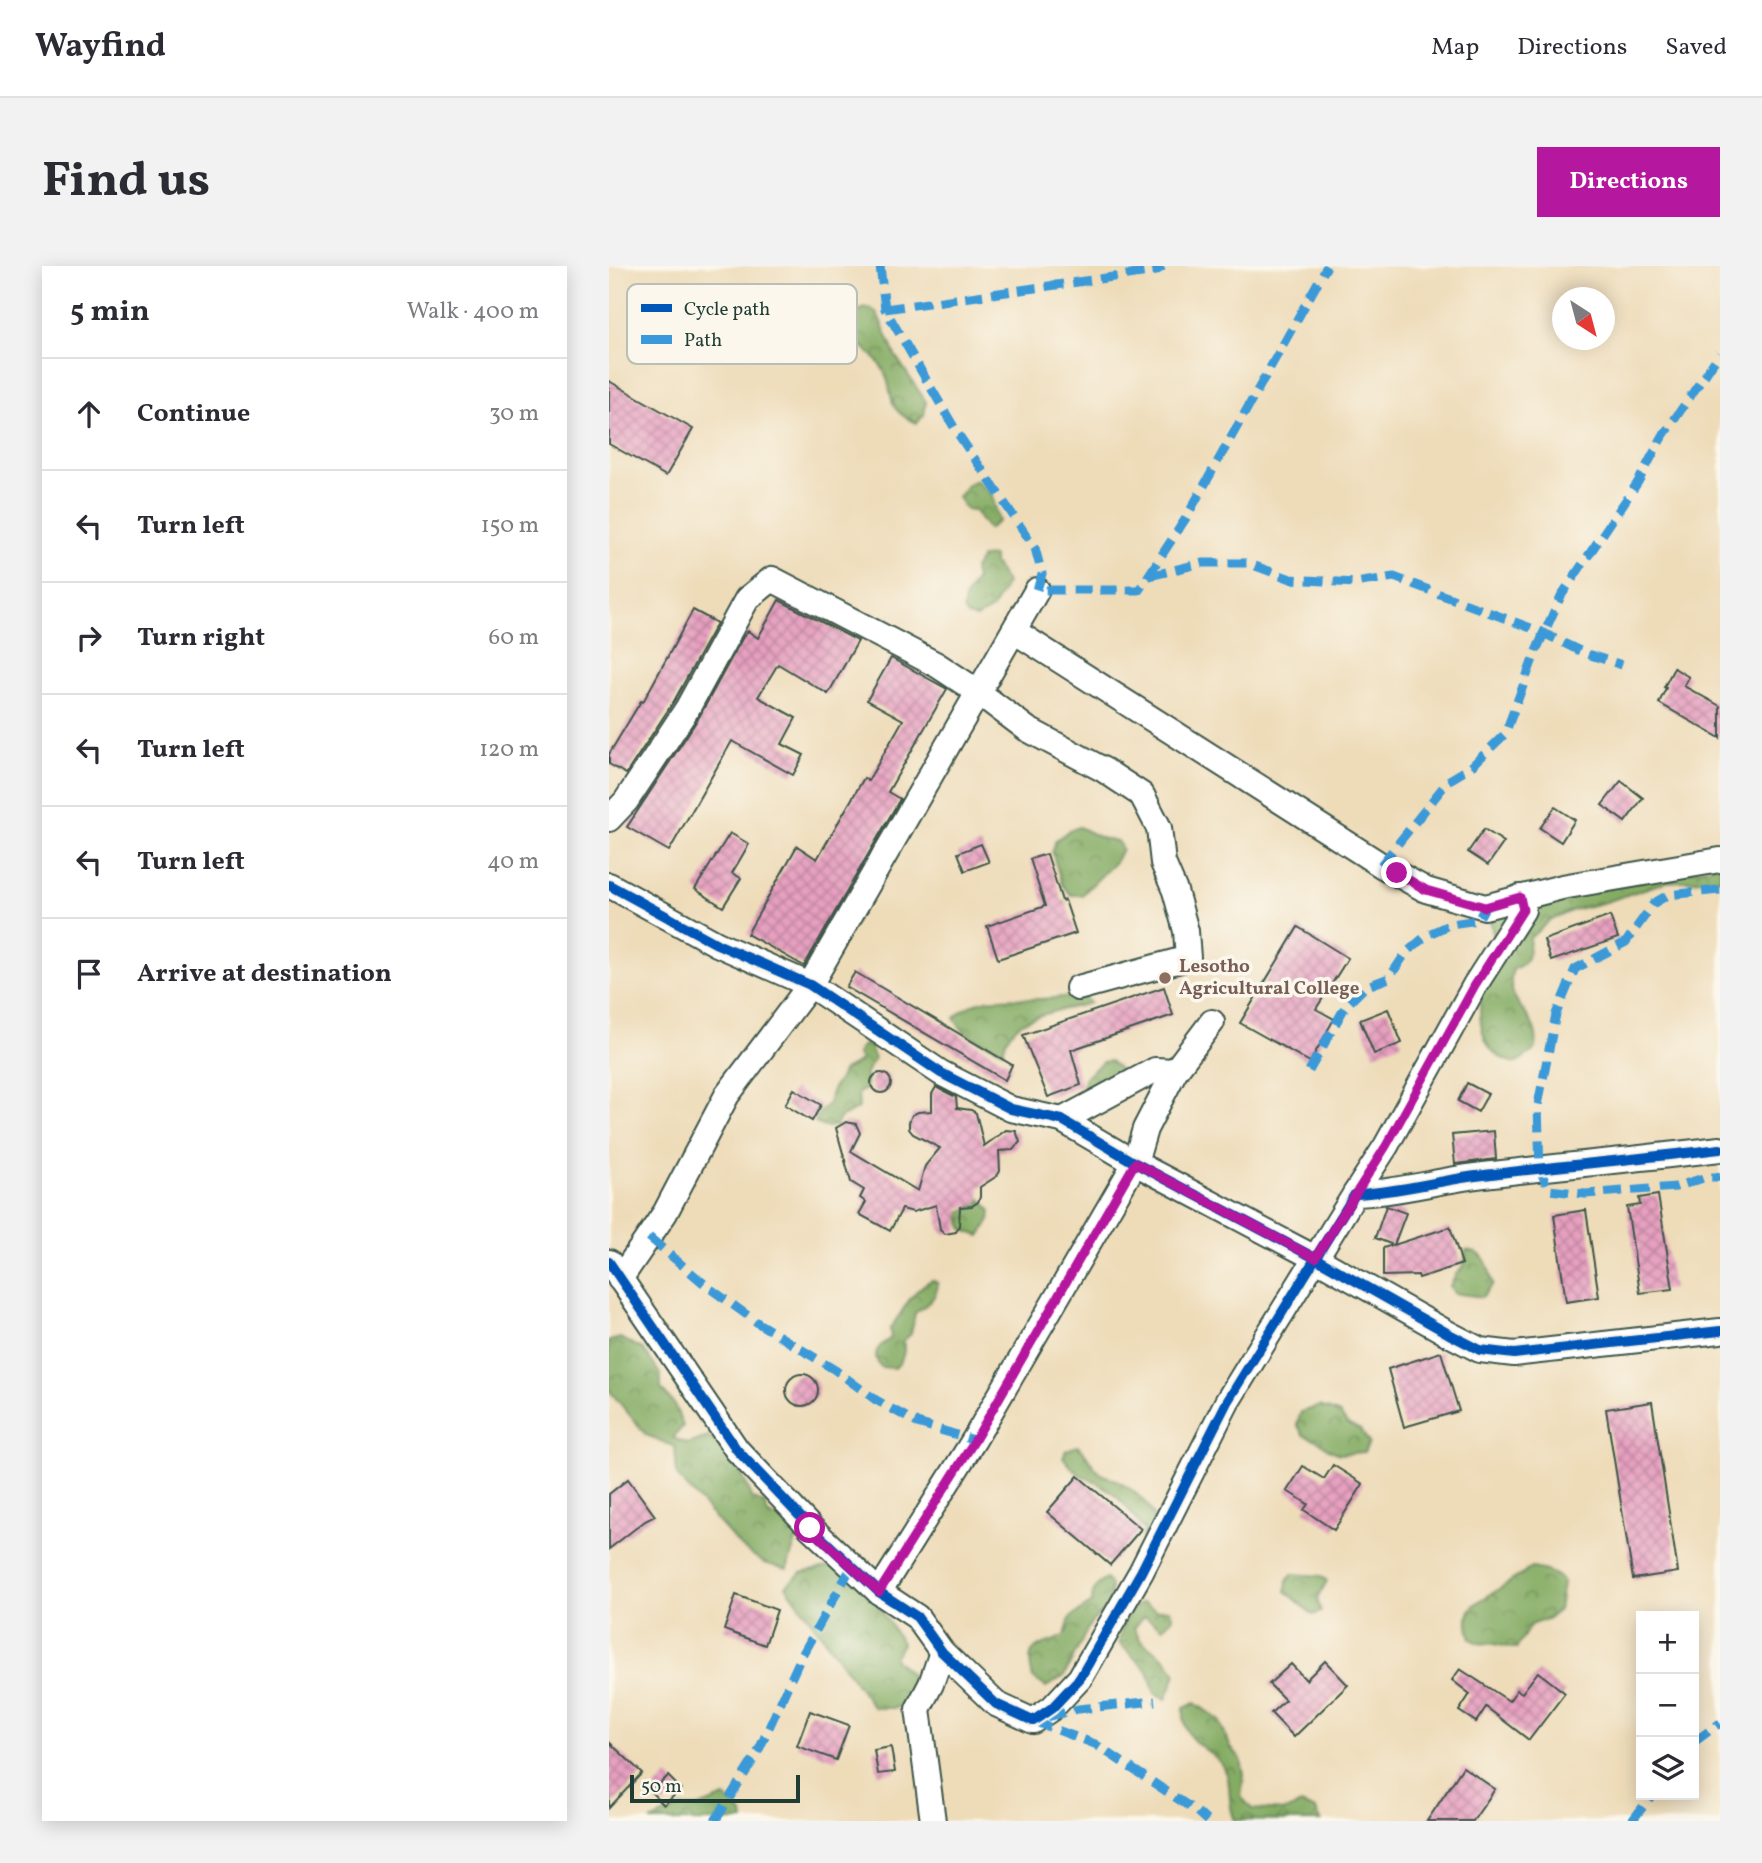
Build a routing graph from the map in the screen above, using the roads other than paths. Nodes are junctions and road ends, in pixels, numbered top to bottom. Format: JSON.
{"nodes":[{"id":1,"x":1037,"y":590,"type":"dead end"},
{"id":2,"x":1014,"y":631,"type":"junction"},
{"id":3,"x":978,"y":692,"type":"junction"},
{"id":4,"x":609,"y":819,"type":"edge"},
{"id":5,"x":1720,"y":860,"type":"edge"},
{"id":6,"x":609,"y":885,"type":"edge"},
{"id":7,"x":1520,"y":897,"type":"junction"},
{"id":8,"x":810,"y":985,"type":"junction"},
{"id":9,"x":1079,"y":988,"type":"dead end"},
{"id":10,"x":1212,"y":1022,"type":"dead end"},
{"id":11,"x":1175,"y":1071,"type":"junction"},
{"id":12,"x":1062,"y":1120,"type":"junction"},
{"id":13,"x":1720,"y":1149,"type":"edge"},
{"id":14,"x":1135,"y":1163,"type":"junction"},
{"id":15,"x":1355,"y":1194,"type":"junction"},
{"id":16,"x":1315,"y":1258,"type":"junction"},
{"id":17,"x":615,"y":1271,"type":"edge"},
{"id":18,"x":1720,"y":1331,"type":"edge"},
{"id":19,"x":879,"y":1592,"type":"junction"},
{"id":20,"x":942,"y":1652,"type":"junction"},
{"id":21,"x":933,"y":1821,"type":"edge"}],
"edges":[{"from":1,"to":2,"type":"street"},
{"from":2,"to":3,"type":"street"},
{"from":2,"to":7,"type":"street"},
{"from":3,"to":4,"type":"street"},
{"from":3,"to":8,"type":"street"},
{"from":3,"to":9,"type":"street"},
{"from":5,"to":7,"type":"street"},
{"from":6,"to":8,"type":"street"},
{"from":7,"to":15,"type":"street"},
{"from":8,"to":12,"type":"street"},
{"from":8,"to":17,"type":"street"},
{"from":10,"to":11,"type":"street"},
{"from":11,"to":12,"type":"street"},
{"from":11,"to":14,"type":"street"},
{"from":12,"to":14,"type":"street"},
{"from":13,"to":15,"type":"street"},
{"from":14,"to":16,"type":"street"},
{"from":14,"to":19,"type":"street"},
{"from":15,"to":16,"type":"street"},
{"from":16,"to":18,"type":"street"},
{"from":16,"to":20,"type":"street"},
{"from":17,"to":19,"type":"street"},
{"from":19,"to":20,"type":"street"},
{"from":20,"to":21,"type":"street"}]}
